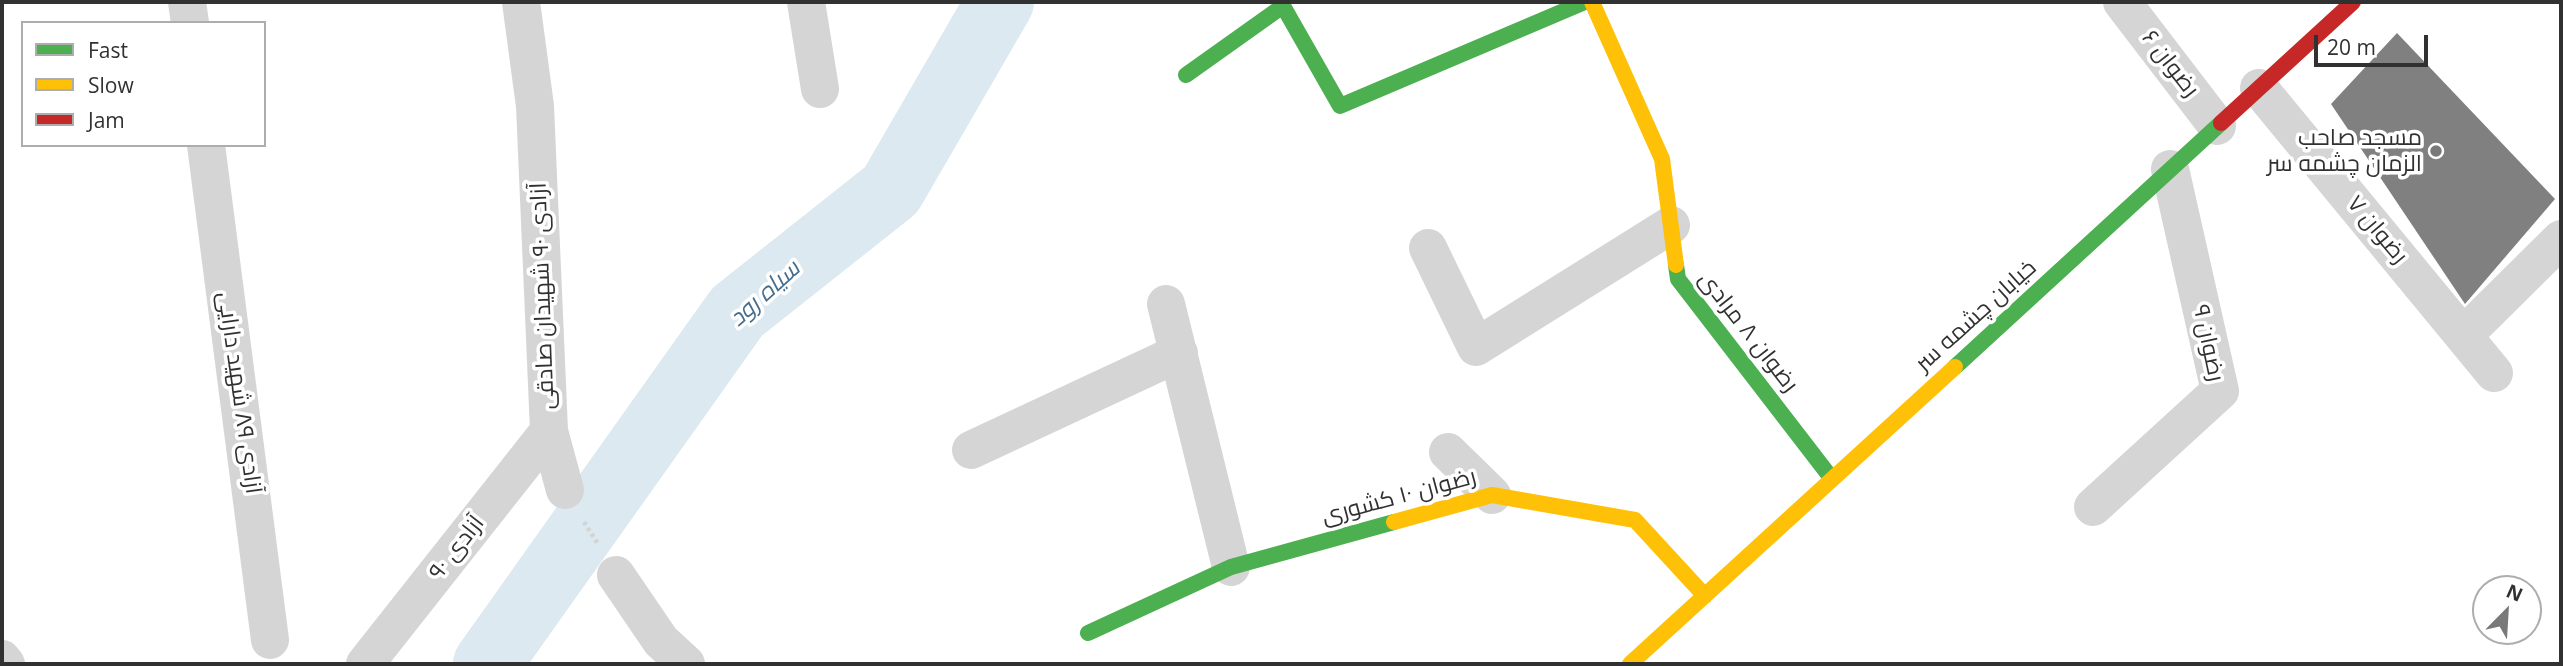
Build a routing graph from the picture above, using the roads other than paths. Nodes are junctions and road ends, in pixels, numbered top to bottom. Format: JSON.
{"nodes":[{"id":1,"x":187,"y":2,"type":"edge"},
{"id":2,"x":522,"y":2,"type":"edge"},
{"id":3,"x":806,"y":2,"type":"edge"},
{"id":4,"x":1585,"y":2,"type":"edge"},
{"id":5,"x":1592,"y":2,"type":"edge"},
{"id":6,"x":2122,"y":2,"type":"edge"},
{"id":7,"x":2353,"y":2,"type":"edge"},
{"id":8,"x":190,"y":21,"type":"edge"},
{"id":9,"x":1186,"y":75,"type":"dead end"},
{"id":10,"x":2259,"y":88,"type":"junction"},
{"id":11,"x":820,"y":89,"type":"dead end"},
{"id":12,"x":2217,"y":126,"type":"junction"},
{"id":13,"x":206,"y":147,"type":"edge"},
{"id":14,"x":2170,"y":169,"type":"junction"},
{"id":15,"x":1671,"y":225,"type":"junction"},
{"id":16,"x":2561,"y":239,"type":"edge"},
{"id":17,"x":1428,"y":248,"type":"dead end"},
{"id":18,"x":1166,"y":304,"type":"dead end"},
{"id":19,"x":2464,"y":335,"type":"junction"},
{"id":20,"x":1179,"y":353,"type":"junction"},
{"id":21,"x":2494,"y":373,"type":"dead end"},
{"id":22,"x":549,"y":431,"type":"junction"},
{"id":23,"x":971,"y":450,"type":"dead end"},
{"id":24,"x":1448,"y":452,"type":"dead end"},
{"id":25,"x":1832,"y":479,"type":"junction"},
{"id":26,"x":565,"y":489,"type":"road end"},
{"id":27,"x":1492,"y":495,"type":"junction"},
{"id":28,"x":2093,"y":507,"type":"dead end"},
{"id":29,"x":1231,"y":566,"type":"junction"},
{"id":30,"x":617,"y":575,"type":"road end"},
{"id":31,"x":1705,"y":596,"type":"junction"},
{"id":32,"x":1088,"y":633,"type":"dead end"},
{"id":33,"x":270,"y":640,"type":"dead end"},
{"id":34,"x":2,"y":659,"type":"edge"},
{"id":35,"x":6,"y":664,"type":"edge"},
{"id":36,"x":365,"y":664,"type":"edge"},
{"id":37,"x":686,"y":664,"type":"edge"},
{"id":38,"x":1630,"y":664,"type":"edge"}],
"edges":[{"from":1,"to":8,"type":"street"},
{"from":2,"to":22,"type":"street","name":"آزادی ۹۰ شهیدان صادقی"},
{"from":3,"to":11,"type":"street"},
{"from":4,"to":9,"type":"street"},
{"from":5,"to":15,"type":"street","name":"رضوان ۸ مرادی"},
{"from":6,"to":12,"type":"street","name":"رضوان ۶"},
{"from":7,"to":10,"type":"street","name":"خیابان چشمه سر"},
{"from":10,"to":12,"type":"street","name":"خیابان چشمه سر"},
{"from":10,"to":19,"type":"street","name":"رضوان ۷"},
{"from":12,"to":14,"type":"street","name":"خیابان چشمه سر"},
{"from":13,"to":33,"type":"street","name":"آزادی ۸۹ شهید دارایی"},
{"from":14,"to":25,"type":"street","name":"خیابان چشمه سر"},
{"from":14,"to":28,"type":"street","name":"رضوان ۹"},
{"from":15,"to":17,"type":"street"},
{"from":15,"to":25,"type":"street","name":"رضوان ۸ مرادی"},
{"from":16,"to":19,"type":"street"},
{"from":18,"to":20,"type":"street"},
{"from":19,"to":21,"type":"street","name":"رضوان ۷"},
{"from":20,"to":23,"type":"street"},
{"from":20,"to":29,"type":"street"},
{"from":22,"to":26,"type":"street","name":"آزادی ۹۰ شهیدان صادقی"},
{"from":22,"to":36,"type":"street","name":"آزادی ۹۰"},
{"from":24,"to":27,"type":"street"},
{"from":25,"to":31,"type":"street","name":"خیابان چشمه سر"},
{"from":27,"to":29,"type":"street","name":"رضوان ۱۰ کشوری"},
{"from":27,"to":31,"type":"street","name":"رضوان ۱۰ کشوری"},
{"from":29,"to":32,"type":"street","name":"رضوان ۱۰ کشوری"},
{"from":30,"to":37,"type":"street"},
{"from":31,"to":38,"type":"street","name":"خیابان چشمه سر"},
{"from":34,"to":35,"type":"street"}]}
